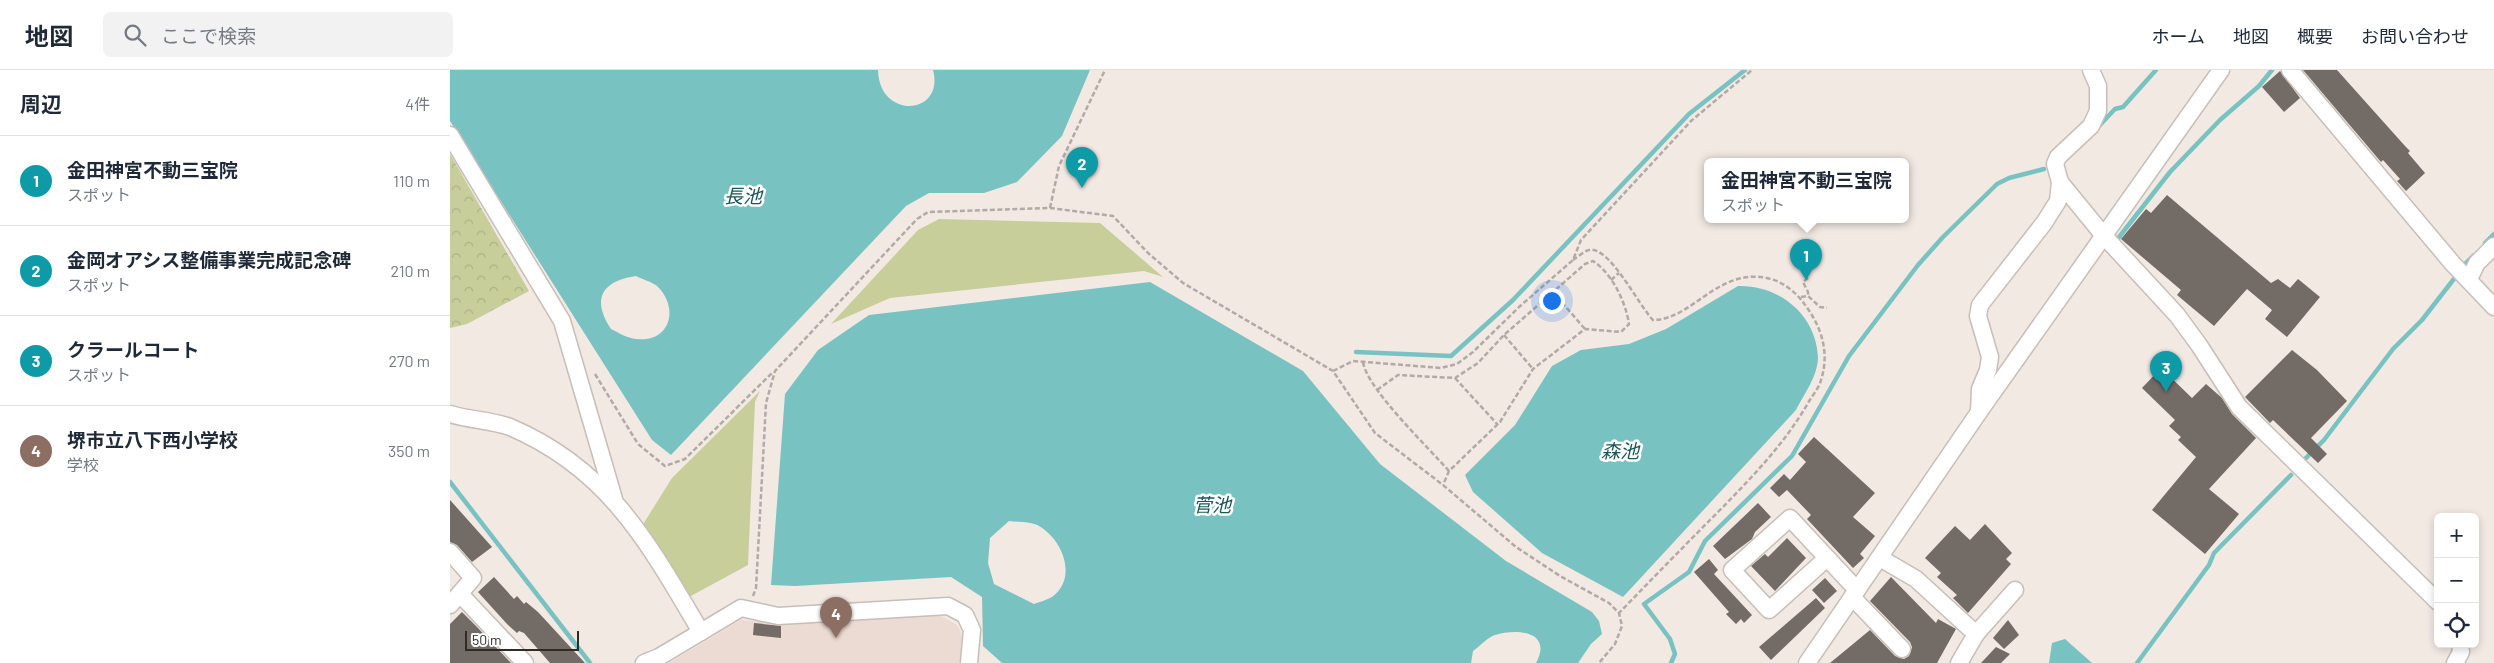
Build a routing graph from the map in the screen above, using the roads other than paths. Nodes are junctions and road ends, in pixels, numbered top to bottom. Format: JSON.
{"nodes":[{"id":1,"x":2091,"y":70,"type":"edge"},
{"id":2,"x":2221,"y":70,"type":"edge"},
{"id":3,"x":2290,"y":70,"type":"edge"},
{"id":4,"x":450,"y":135,"type":"edge"},
{"id":5,"x":2060,"y":182,"type":"junction"},
{"id":6,"x":2104,"y":236,"type":"junction"},
{"id":7,"x":2494,"y":246,"type":"edge"},
{"id":8,"x":2469,"y":279,"type":"junction"},
{"id":9,"x":2494,"y":307,"type":"edge"},
{"id":10,"x":1979,"y":412,"type":"junction"},
{"id":11,"x":450,"y":414,"type":"edge"},
{"id":12,"x":614,"y":499,"type":"junction"},
{"id":13,"x":450,"y":552,"type":"edge"},
{"id":14,"x":1827,"y":558,"type":"junction"},
{"id":15,"x":1880,"y":558,"type":"junction"},
{"id":16,"x":2015,"y":590,"type":"dead end"},
{"id":17,"x":1855,"y":594,"type":"junction"},
{"id":18,"x":2434,"y":598,"type":"edge"},
{"id":19,"x":455,"y":600,"type":"edge"},
{"id":20,"x":701,"y":632,"type":"junction"},
{"id":21,"x":1976,"y":634,"type":"junction"},
{"id":22,"x":2460,"y":648,"type":"edge"},
{"id":23,"x":1902,"y":649,"type":"dead end"},
{"id":24,"x":526,"y":663,"type":"edge"},
{"id":25,"x":644,"y":663,"type":"edge"},
{"id":26,"x":969,"y":663,"type":"edge"},
{"id":27,"x":1807,"y":663,"type":"edge"},
{"id":28,"x":1959,"y":663,"type":"edge"},
{"id":29,"x":2455,"y":663,"type":"edge"}],
"edges":[{"from":1,"to":5,"type":"street"},
{"from":2,"to":6,"type":"street"},
{"from":3,"to":8,"type":"street"},
{"from":4,"to":12,"type":"street"},
{"from":5,"to":6,"type":"street"},
{"from":5,"to":10,"type":"street"},
{"from":6,"to":10,"type":"street"},
{"from":6,"to":18,"type":"street"},
{"from":7,"to":8,"type":"street"},
{"from":8,"to":9,"type":"street"},
{"from":10,"to":15,"type":"street"},
{"from":11,"to":12,"type":"street"},
{"from":12,"to":20,"type":"street"},
{"from":13,"to":19,"type":"street"},
{"from":14,"to":14,"type":"street"},
{"from":14,"to":17,"type":"street"},
{"from":15,"to":17,"type":"street"},
{"from":15,"to":21,"type":"street"},
{"from":16,"to":21,"type":"street"},
{"from":17,"to":23,"type":"street"},
{"from":17,"to":27,"type":"street"},
{"from":19,"to":24,"type":"street"},
{"from":20,"to":25,"type":"street"},
{"from":20,"to":26,"type":"street"},
{"from":21,"to":28,"type":"street"},
{"from":22,"to":29,"type":"street"}]}
